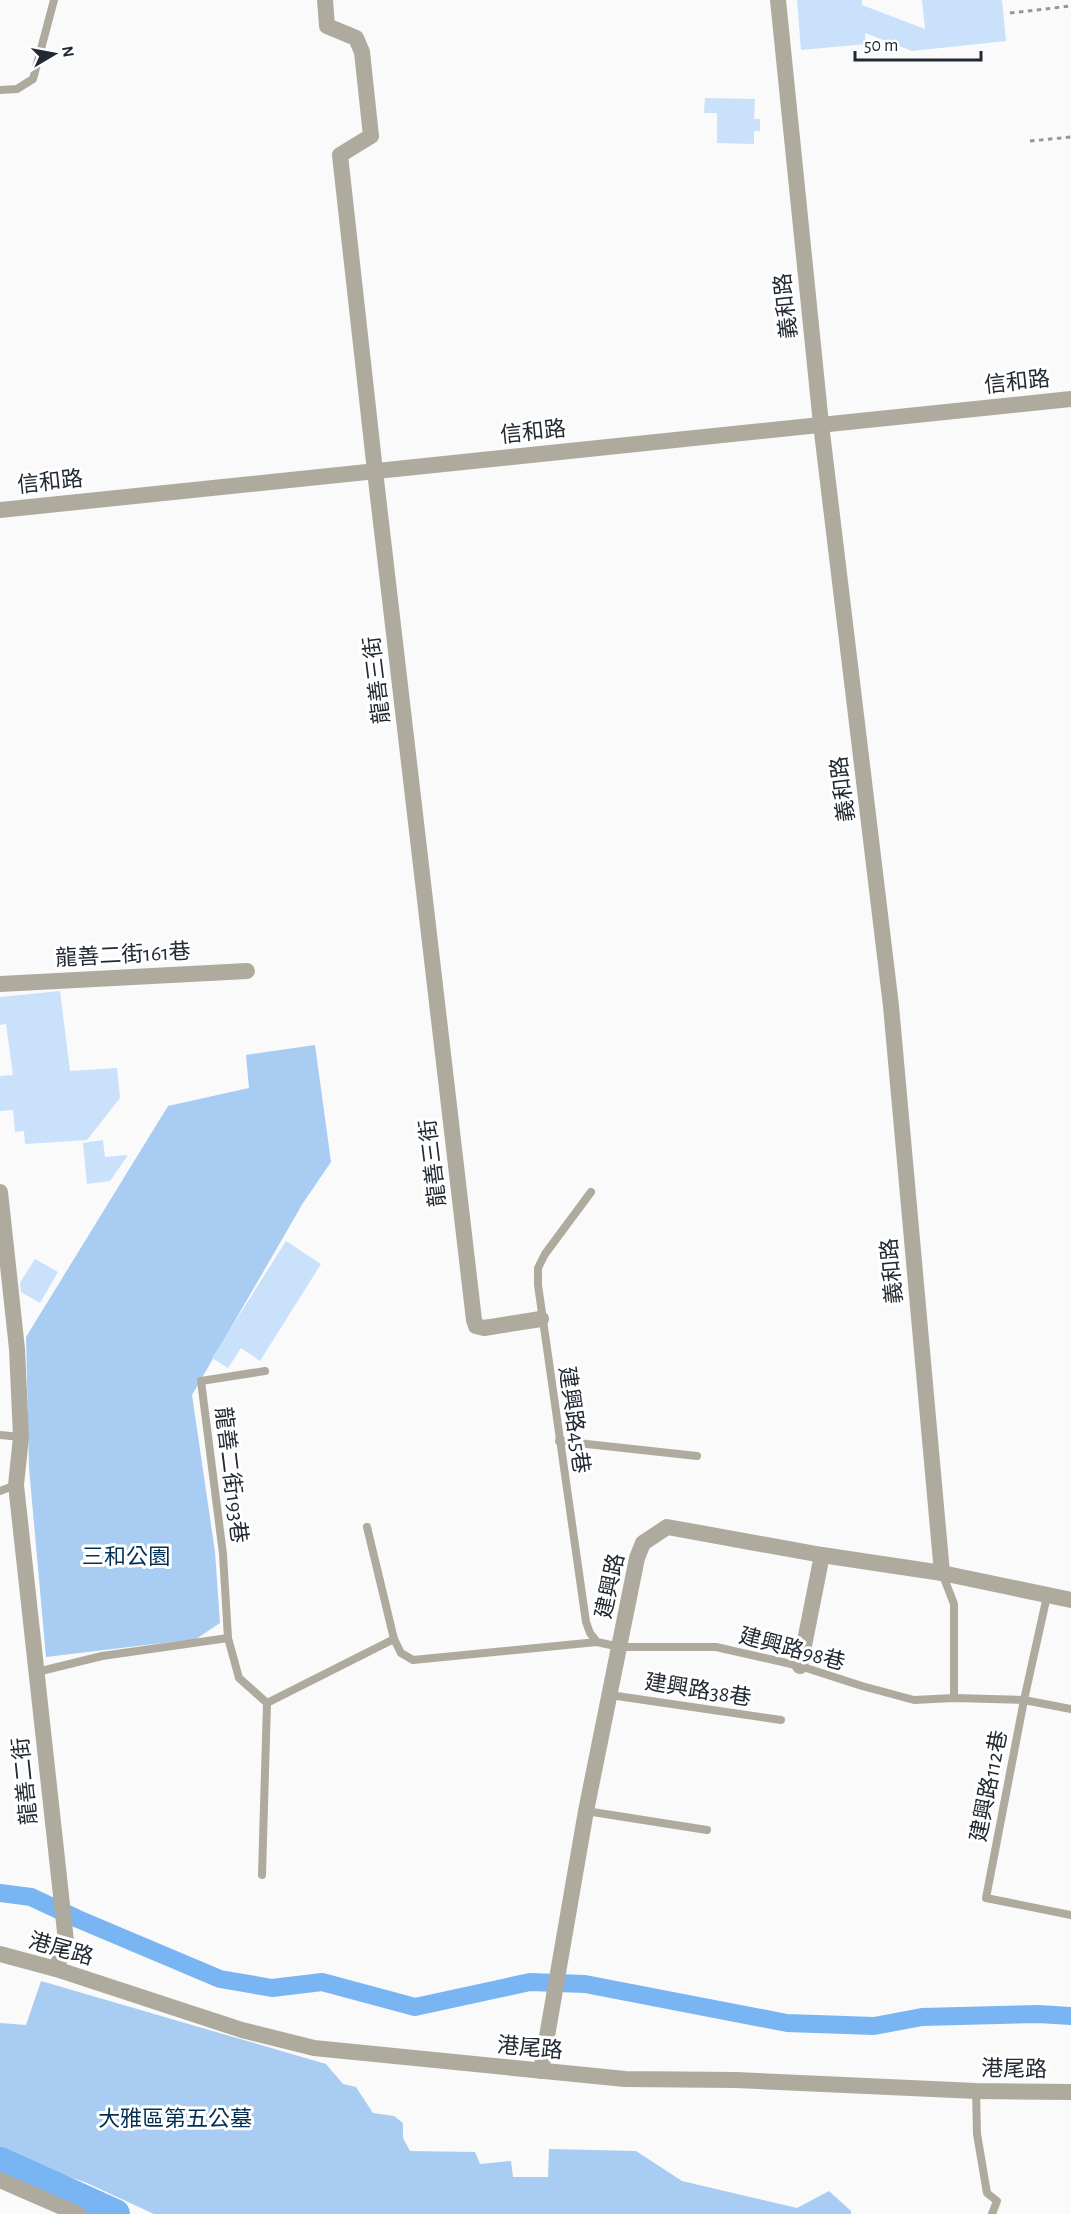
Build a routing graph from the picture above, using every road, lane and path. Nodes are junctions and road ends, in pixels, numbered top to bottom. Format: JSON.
{"nodes":[{"id":1,"x":54,"y":0,"type":"edge"},
{"id":2,"x":325,"y":0,"type":"edge"},
{"id":3,"x":778,"y":0,"type":"edge"},
{"id":4,"x":1071,"y":6,"type":"edge"},
{"id":5,"x":1010,"y":13,"type":"dead end"},
{"id":6,"x":0,"y":90,"type":"edge"},
{"id":7,"x":1071,"y":137,"type":"edge"},
{"id":8,"x":1030,"y":141,"type":"dead end"},
{"id":9,"x":1071,"y":399,"type":"edge"},
{"id":10,"x":821,"y":424,"type":"junction"},
{"id":11,"x":375,"y":471,"type":"junction"},
{"id":12,"x":0,"y":510,"type":"edge"},
{"id":13,"x":247,"y":971,"type":"dead end"},
{"id":14,"x":0,"y":984,"type":"edge"},
{"id":15,"x":0,"y":1192,"type":"edge"},
{"id":16,"x":591,"y":1192,"type":"dead end"},
{"id":17,"x":541,"y":1320,"type":"junction"},
{"id":18,"x":265,"y":1371,"type":"dead end"},
{"id":19,"x":0,"y":1436,"type":"edge"},
{"id":20,"x":21,"y":1437,"type":"junction"},
{"id":21,"x":559,"y":1441,"type":"junction"},
{"id":22,"x":697,"y":1456,"type":"dead end"},
{"id":23,"x":16,"y":1485,"type":"junction"},
{"id":24,"x":0,"y":1491,"type":"edge"},
{"id":25,"x":367,"y":1527,"type":"dead end"},
{"id":26,"x":822,"y":1555,"type":"junction"},
{"id":27,"x":942,"y":1573,"type":"junction"},
{"id":28,"x":1047,"y":1596,"type":"junction"},
{"id":29,"x":1071,"y":1600,"type":"edge"},
{"id":30,"x":228,"y":1638,"type":"junction"},
{"id":31,"x":394,"y":1639,"type":"junction"},
{"id":32,"x":597,"y":1642,"type":"junction"},
{"id":33,"x":620,"y":1647,"type":"junction"},
{"id":34,"x":800,"y":1666,"type":"junction"},
{"id":35,"x":37,"y":1672,"type":"junction"},
{"id":36,"x":610,"y":1695,"type":"junction"},
{"id":37,"x":954,"y":1698,"type":"junction"},
{"id":38,"x":1024,"y":1700,"type":"junction"},
{"id":39,"x":267,"y":1703,"type":"junction"},
{"id":40,"x":1071,"y":1709,"type":"edge"},
{"id":41,"x":781,"y":1720,"type":"dead end"},
{"id":42,"x":586,"y":1811,"type":"junction"},
{"id":43,"x":707,"y":1830,"type":"dead end"},
{"id":44,"x":262,"y":1875,"type":"dead end"},
{"id":45,"x":1071,"y":1915,"type":"edge"},
{"id":46,"x":0,"y":1954,"type":"edge"},
{"id":47,"x":56,"y":1969,"type":"junction"},
{"id":48,"x":541,"y":2072,"type":"junction"},
{"id":49,"x":976,"y":2091,"type":"junction"},
{"id":50,"x":1071,"y":2092,"type":"edge"},
{"id":51,"x":0,"y":2180,"type":"edge"},
{"id":52,"x":78,"y":2214,"type":"edge"},
{"id":53,"x":992,"y":2214,"type":"edge"}],
"edges":[{"from":1,"to":6,"type":"lane"},
{"from":2,"to":11,"type":"street","name":"龍善三街"},
{"from":3,"to":10,"type":"street","name":"義和路"},
{"from":4,"to":5,"type":"path"},
{"from":7,"to":8,"type":"path"},
{"from":9,"to":10,"type":"street","name":"信和路"},
{"from":10,"to":11,"type":"street","name":"信和路"},
{"from":10,"to":27,"type":"street","name":"義和路"},
{"from":11,"to":12,"type":"street","name":"信和路"},
{"from":11,"to":17,"type":"street","name":"龍善三街"},
{"from":13,"to":14,"type":"street","name":"龍善二街161巷"},
{"from":15,"to":20,"type":"street","name":"龍善二街"},
{"from":16,"to":17,"type":"lane","name":"建興路45巷"},
{"from":17,"to":21,"type":"lane","name":"建興路45巷"},
{"from":18,"to":30,"type":"lane","name":"龍善二街193巷"},
{"from":19,"to":20,"type":"lane"},
{"from":20,"to":23,"type":"street","name":"龍善二街"},
{"from":21,"to":22,"type":"lane"},
{"from":21,"to":32,"type":"lane","name":"建興路45巷"},
{"from":23,"to":24,"type":"lane"},
{"from":23,"to":35,"type":"street","name":"龍善二街"},
{"from":25,"to":31,"type":"lane"},
{"from":26,"to":27,"type":"street","name":"建興路"},
{"from":26,"to":33,"type":"street","name":"建興路"},
{"from":26,"to":34,"type":"street"},
{"from":27,"to":28,"type":"street","name":"建興路"},
{"from":27,"to":37,"type":"lane"},
{"from":28,"to":29,"type":"street","name":"建興路"},
{"from":28,"to":38,"type":"lane","name":"建興路112巷"},
{"from":30,"to":35,"type":"lane"},
{"from":30,"to":39,"type":"lane","name":"龍善二街193巷"},
{"from":31,"to":32,"type":"lane"},
{"from":31,"to":39,"type":"lane"},
{"from":32,"to":33,"type":"lane"},
{"from":33,"to":34,"type":"lane","name":"建興路98巷"},
{"from":33,"to":36,"type":"street","name":"建興路"},
{"from":34,"to":37,"type":"lane","name":"建興路98巷"},
{"from":35,"to":47,"type":"street","name":"龍善二街"},
{"from":36,"to":41,"type":"lane","name":"建興路38巷"},
{"from":36,"to":42,"type":"street","name":"建興路"},
{"from":37,"to":38,"type":"lane","name":"建興路98巷"},
{"from":38,"to":40,"type":"lane","name":"建興路98巷"},
{"from":38,"to":45,"type":"lane","name":"建興路112巷"},
{"from":39,"to":44,"type":"lane"},
{"from":42,"to":43,"type":"lane"},
{"from":42,"to":48,"type":"street","name":"建興路"},
{"from":46,"to":47,"type":"street","name":"港尾路"},
{"from":47,"to":48,"type":"street","name":"港尾路"},
{"from":48,"to":49,"type":"street","name":"港尾路"},
{"from":49,"to":50,"type":"street","name":"港尾路"},
{"from":49,"to":53,"type":"lane"},
{"from":51,"to":52,"type":"street"}]}
